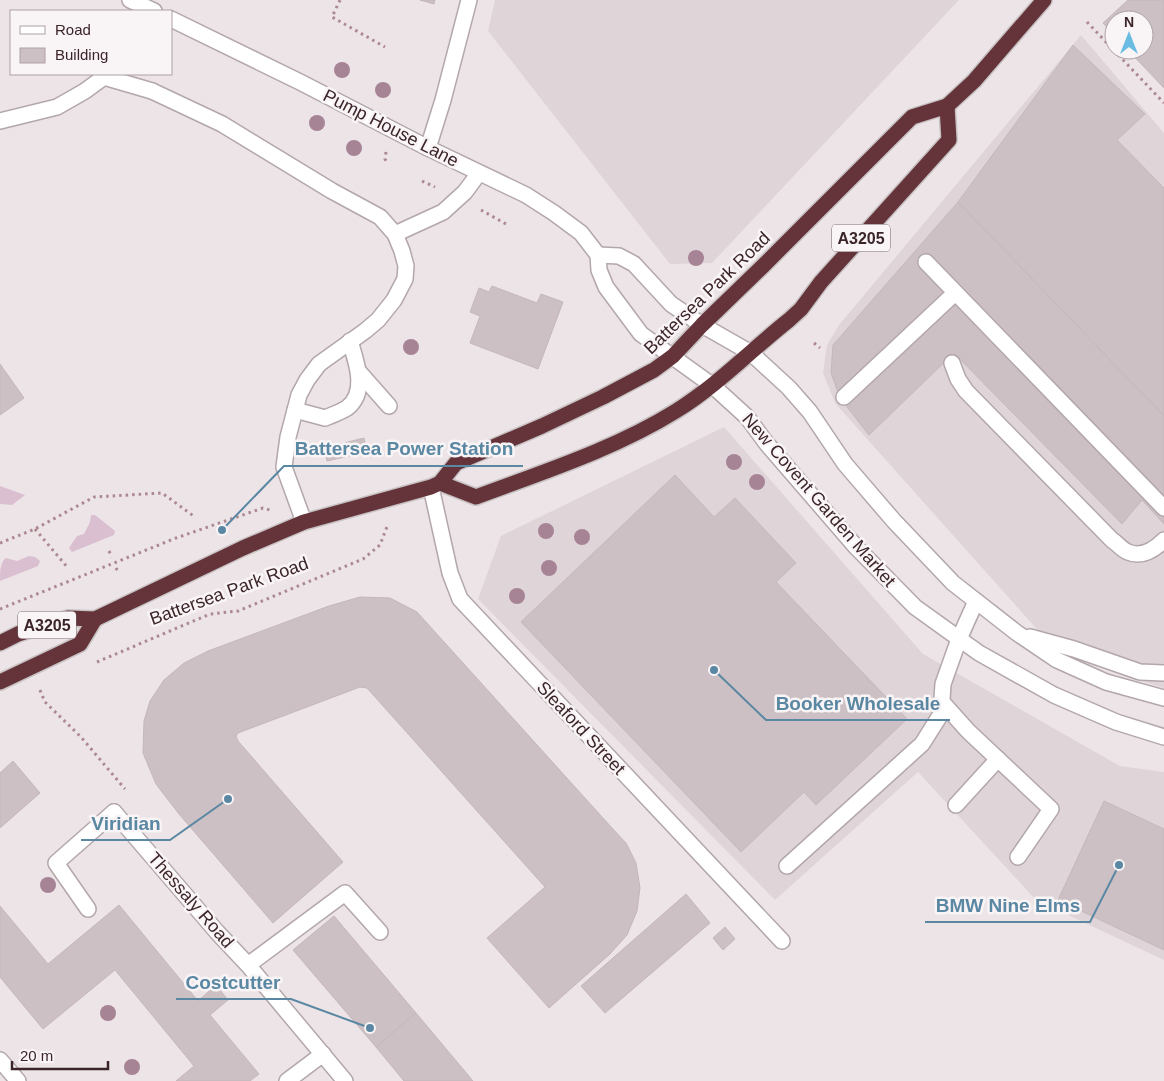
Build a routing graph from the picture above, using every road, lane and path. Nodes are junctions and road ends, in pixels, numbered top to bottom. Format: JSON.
{"nodes":[{"id":1,"x":130,"y":0,"type":"edge"},
{"id":2,"x":340,"y":0,"type":"edge"},
{"id":3,"x":469,"y":0,"type":"edge"},
{"id":4,"x":1044,"y":0,"type":"edge"},
{"id":5,"x":152,"y":10,"type":"edge"},
{"id":6,"x":172,"y":19,"type":"edge"},
{"id":7,"x":1087,"y":22,"type":"dead end"},
{"id":8,"x":386,"y":47,"type":"dead end"},
{"id":9,"x":101,"y":75,"type":"edge"},
{"id":10,"x":1164,"y":103,"type":"edge"},
{"id":11,"x":947,"y":106,"type":"junction"},
{"id":12,"x":0,"y":120,"type":"edge"},
{"id":13,"x":428,"y":148,"type":"junction"},
{"id":14,"x":386,"y":159,"type":"dead end"},
{"id":15,"x":388,"y":164,"type":"dead end"},
{"id":16,"x":479,"y":173,"type":"junction"},
{"id":17,"x":395,"y":234,"type":"junction"},
{"id":18,"x":598,"y":255,"type":"junction"},
{"id":19,"x":926,"y":262,"type":"dead end"},
{"id":20,"x":956,"y":293,"type":"junction"},
{"id":21,"x":702,"y":325,"type":"junction"},
{"id":22,"x":350,"y":341,"type":"junction"},
{"id":23,"x":814,"y":344,"type":"dead end"},
{"id":24,"x":820,"y":348,"type":"dead end"},
{"id":25,"x":751,"y":352,"type":"junction"},
{"id":26,"x":673,"y":356,"type":"junction"},
{"id":27,"x":952,"y":363,"type":"dead end"},
{"id":28,"x":359,"y":372,"type":"junction"},
{"id":29,"x":713,"y":386,"type":"junction"},
{"id":30,"x":844,"y":397,"type":"dead end"},
{"id":31,"x":389,"y":406,"type":"dead end"},
{"id":32,"x":296,"y":410,"type":"junction"},
{"id":33,"x":436,"y":485,"type":"junction"},
{"id":34,"x":400,"y":496,"type":"junction"},
{"id":35,"x":1164,"y":508,"type":"edge"},
{"id":36,"x":196,"y":518,"type":"dead end"},
{"id":37,"x":304,"y":522,"type":"junction"},
{"id":38,"x":36,"y":529,"type":"junction"},
{"id":39,"x":1164,"y":540,"type":"edge"},
{"id":40,"x":0,"y":543,"type":"edge"},
{"id":41,"x":109,"y":551,"type":"dead end"},
{"id":42,"x":112,"y":557,"type":"dead end"},
{"id":43,"x":68,"y":568,"type":"dead end"},
{"id":44,"x":116,"y":568,"type":"dead end"},
{"id":45,"x":119,"y":573,"type":"dead end"},
{"id":46,"x":976,"y":601,"type":"junction"},
{"id":47,"x":0,"y":609,"type":"edge"},
{"id":48,"x":96,"y":620,"type":"junction"},
{"id":49,"x":1017,"y":633,"type":"junction"},
{"id":50,"x":959,"y":639,"type":"junction"},
{"id":51,"x":0,"y":643,"type":"edge"},
{"id":52,"x":91,"y":665,"type":"dead end"},
{"id":53,"x":1164,"y":673,"type":"edge"},
{"id":54,"x":0,"y":682,"type":"edge"},
{"id":55,"x":49,"y":686,"type":"dead end"},
{"id":56,"x":1164,"y":698,"type":"edge"},
{"id":57,"x":942,"y":702,"type":"junction"},
{"id":58,"x":1164,"y":737,"type":"edge"},
{"id":59,"x":998,"y":759,"type":"junction"},
{"id":60,"x":126,"y":789,"type":"dead end"},
{"id":61,"x":956,"y":805,"type":"dead end"},
{"id":62,"x":1018,"y":857,"type":"dead end"},
{"id":63,"x":787,"y":866,"type":"dead end"},
{"id":64,"x":88,"y":909,"type":"dead end"},
{"id":65,"x":380,"y":932,"type":"dead end"},
{"id":66,"x":782,"y":941,"type":"dead end"},
{"id":67,"x":248,"y":965,"type":"junction"},
{"id":68,"x":324,"y":1054,"type":"junction"},
{"id":69,"x":0,"y":1060,"type":"edge"},
{"id":70,"x":18,"y":1081,"type":"edge"},
{"id":71,"x":287,"y":1081,"type":"edge"},
{"id":72,"x":345,"y":1081,"type":"edge"}],
"edges":[{"from":1,"to":5,"type":"street"},
{"from":2,"to":8,"type":"path"},
{"from":3,"to":13,"type":"street"},
{"from":4,"to":11,"type":"highway","name":"Battersea Park Road","number":"A3205"},
{"from":6,"to":13,"type":"street","name":"Pump House Lane"},
{"from":7,"to":10,"type":"path"},
{"from":9,"to":12,"type":"street"},
{"from":9,"to":17,"type":"street"},
{"from":11,"to":21,"type":"highway","name":"Battersea Park Road","number":"A3205"},
{"from":11,"to":25,"type":"highway","number":"A3205"},
{"from":13,"to":16,"type":"street","name":"Pump House Lane"},
{"from":14,"to":15,"type":"path"},
{"from":16,"to":17,"type":"street"},
{"from":16,"to":18,"type":"street","name":"Pump House Lane"},
{"from":17,"to":22,"type":"street"},
{"from":18,"to":21,"type":"street"},
{"from":18,"to":26,"type":"street","name":"Pump House Lane"},
{"from":19,"to":20,"type":"street"},
{"from":20,"to":30,"type":"street"},
{"from":20,"to":35,"type":"street"},
{"from":21,"to":25,"type":"street"},
{"from":21,"to":26,"type":"highway","name":"Battersea Park Road","number":"A3205"},
{"from":22,"to":28,"type":"street"},
{"from":22,"to":32,"type":"street"},
{"from":23,"to":24,"type":"path"},
{"from":25,"to":29,"type":"highway","number":"A3205"},
{"from":25,"to":46,"type":"street"},
{"from":26,"to":29,"type":"street","name":"New Covent Garden Market"},
{"from":26,"to":33,"type":"highway","name":"Battersea Park Road","number":"A3205"},
{"from":27,"to":39,"type":"street"},
{"from":28,"to":31,"type":"street"},
{"from":28,"to":32,"type":"street"},
{"from":29,"to":33,"type":"highway","number":"A3205"},
{"from":29,"to":50,"type":"street","name":"New Covent Garden Market"},
{"from":32,"to":37,"type":"street"},
{"from":33,"to":34,"type":"highway","name":"Battersea Park Road","number":"A3205"},
{"from":33,"to":66,"type":"street","name":"Sleaford Street"},
{"from":34,"to":37,"type":"highway","name":"Battersea Park Road","number":"A3205"},
{"from":34,"to":52,"type":"path","name":"Battersea Park Road"},
{"from":36,"to":38,"type":"path"},
{"from":37,"to":47,"type":"path"},
{"from":37,"to":48,"type":"highway","name":"Battersea Park Road","number":"A3205"},
{"from":38,"to":40,"type":"path"},
{"from":38,"to":43,"type":"path"},
{"from":41,"to":42,"type":"path"},
{"from":44,"to":45,"type":"path"},
{"from":46,"to":49,"type":"street"},
{"from":46,"to":50,"type":"street"},
{"from":48,"to":51,"type":"highway","number":"A3205"},
{"from":48,"to":54,"type":"highway","number":"A3205"},
{"from":49,"to":53,"type":"street"},
{"from":49,"to":56,"type":"street"},
{"from":50,"to":57,"type":"street"},
{"from":50,"to":58,"type":"street","name":"New Covent Garden Market"},
{"from":55,"to":60,"type":"path"},
{"from":57,"to":59,"type":"street"},
{"from":57,"to":63,"type":"street"},
{"from":59,"to":61,"type":"street"},
{"from":59,"to":62,"type":"street"},
{"from":64,"to":67,"type":"street","name":"Thessaly Road"},
{"from":65,"to":67,"type":"street"},
{"from":67,"to":68,"type":"street","name":"Thessaly Road"},
{"from":68,"to":71,"type":"street"},
{"from":68,"to":72,"type":"street","name":"Thessaly Road"},
{"from":69,"to":70,"type":"street"}]}
